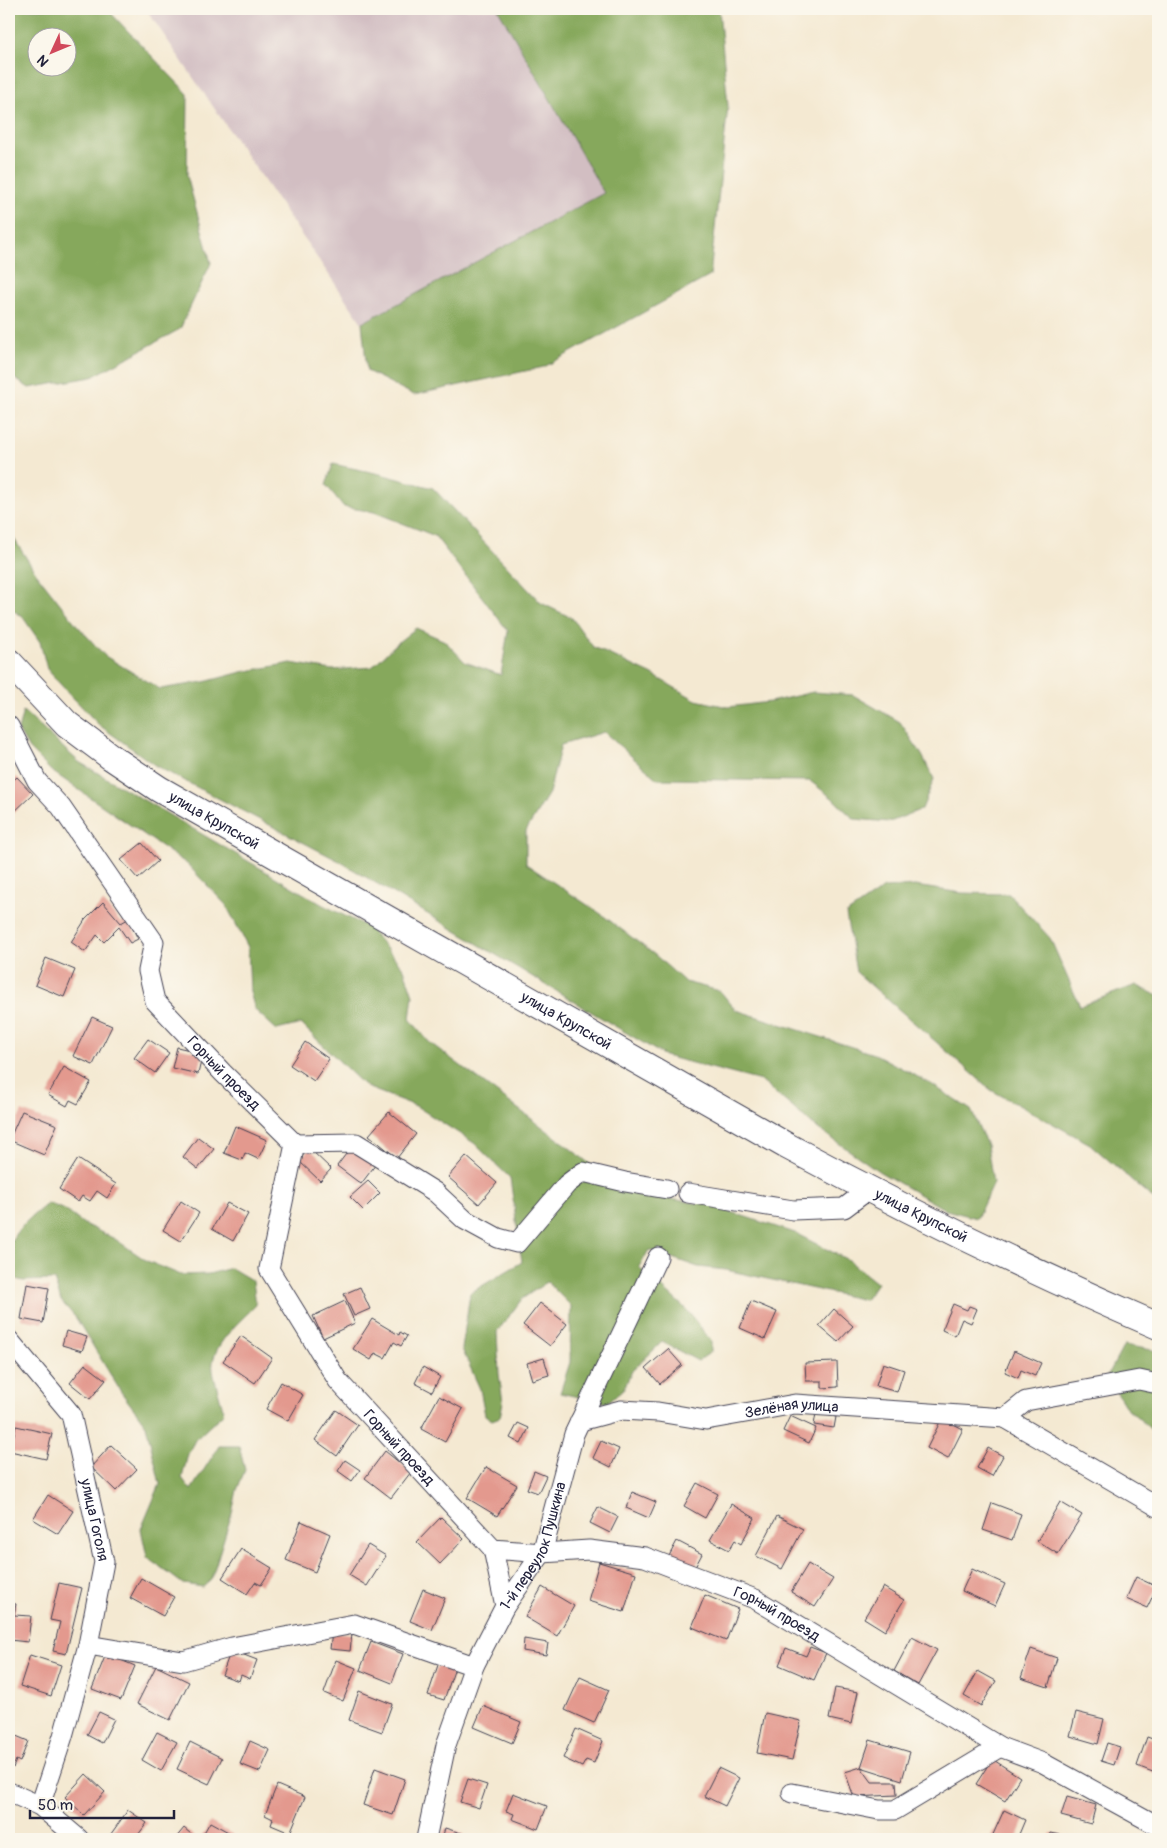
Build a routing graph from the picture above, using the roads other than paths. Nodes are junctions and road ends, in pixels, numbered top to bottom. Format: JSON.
{"nodes":[{"id":1,"x":9,"y":662,"type":"edge"},
{"id":2,"x":9,"y":726,"type":"edge"},
{"id":3,"x":295,"y":1144,"type":"junction"},
{"id":4,"x":667,"y":1189,"type":"dead end"},
{"id":5,"x":868,"y":1190,"type":"junction"},
{"id":6,"x":688,"y":1193,"type":"dead end"},
{"id":7,"x":658,"y":1257,"type":"dead end"},
{"id":8,"x":1158,"y":1326,"type":"edge"},
{"id":9,"x":9,"y":1340,"type":"edge"},
{"id":10,"x":1158,"y":1384,"type":"edge"},
{"id":11,"x":1005,"y":1418,"type":"junction"},
{"id":12,"x":580,"y":1421,"type":"junction"},
{"id":13,"x":1158,"y":1506,"type":"edge"},
{"id":14,"x":493,"y":1549,"type":"junction"},
{"id":15,"x":542,"y":1553,"type":"junction"},
{"id":16,"x":505,"y":1606,"type":"junction"},
{"id":17,"x":88,"y":1645,"type":"junction"},
{"id":18,"x":474,"y":1666,"type":"junction"},
{"id":19,"x":1000,"y":1747,"type":"junction"},
{"id":20,"x":9,"y":1792,"type":"edge"},
{"id":21,"x":792,"y":1793,"type":"dead end"},
{"id":22,"x":40,"y":1806,"type":"junction"},
{"id":23,"x":1158,"y":1826,"type":"edge"},
{"id":24,"x":79,"y":1839,"type":"edge"},
{"id":25,"x":426,"y":1839,"type":"edge"}],
"edges":[{"from":1,"to":5,"type":"street","name":"улица Крупской"},
{"from":2,"to":3,"type":"street","name":"Горный проезд"},
{"from":3,"to":4,"type":"street"},
{"from":3,"to":14,"type":"street","name":"Горный проезд"},
{"from":5,"to":6,"type":"street"},
{"from":5,"to":8,"type":"street","name":"улица Крупской"},
{"from":7,"to":12,"type":"street","name":"1-й переулок Пушкина"},
{"from":9,"to":17,"type":"street","name":"улица Гоголя"},
{"from":10,"to":11,"type":"street"},
{"from":11,"to":12,"type":"street","name":"Зелёная улица"},
{"from":11,"to":13,"type":"street","name":"Зелёная улица"},
{"from":12,"to":15,"type":"street","name":"1-й переулок Пушкина"},
{"from":14,"to":15,"type":"street","name":"Горный проезд"},
{"from":14,"to":16,"type":"street"},
{"from":15,"to":16,"type":"street","name":"1-й переулок Пушкина"},
{"from":15,"to":19,"type":"street","name":"Горный проезд"},
{"from":16,"to":18,"type":"street","name":"1-й переулок Пушкина"},
{"from":17,"to":18,"type":"street"},
{"from":17,"to":22,"type":"street","name":"улица Гоголя"},
{"from":18,"to":25,"type":"street","name":"1-й переулок Пушкина"},
{"from":19,"to":21,"type":"street"},
{"from":19,"to":23,"type":"street","name":"Горный проезд"},
{"from":20,"to":22,"type":"street"},
{"from":22,"to":24,"type":"street"}]}
